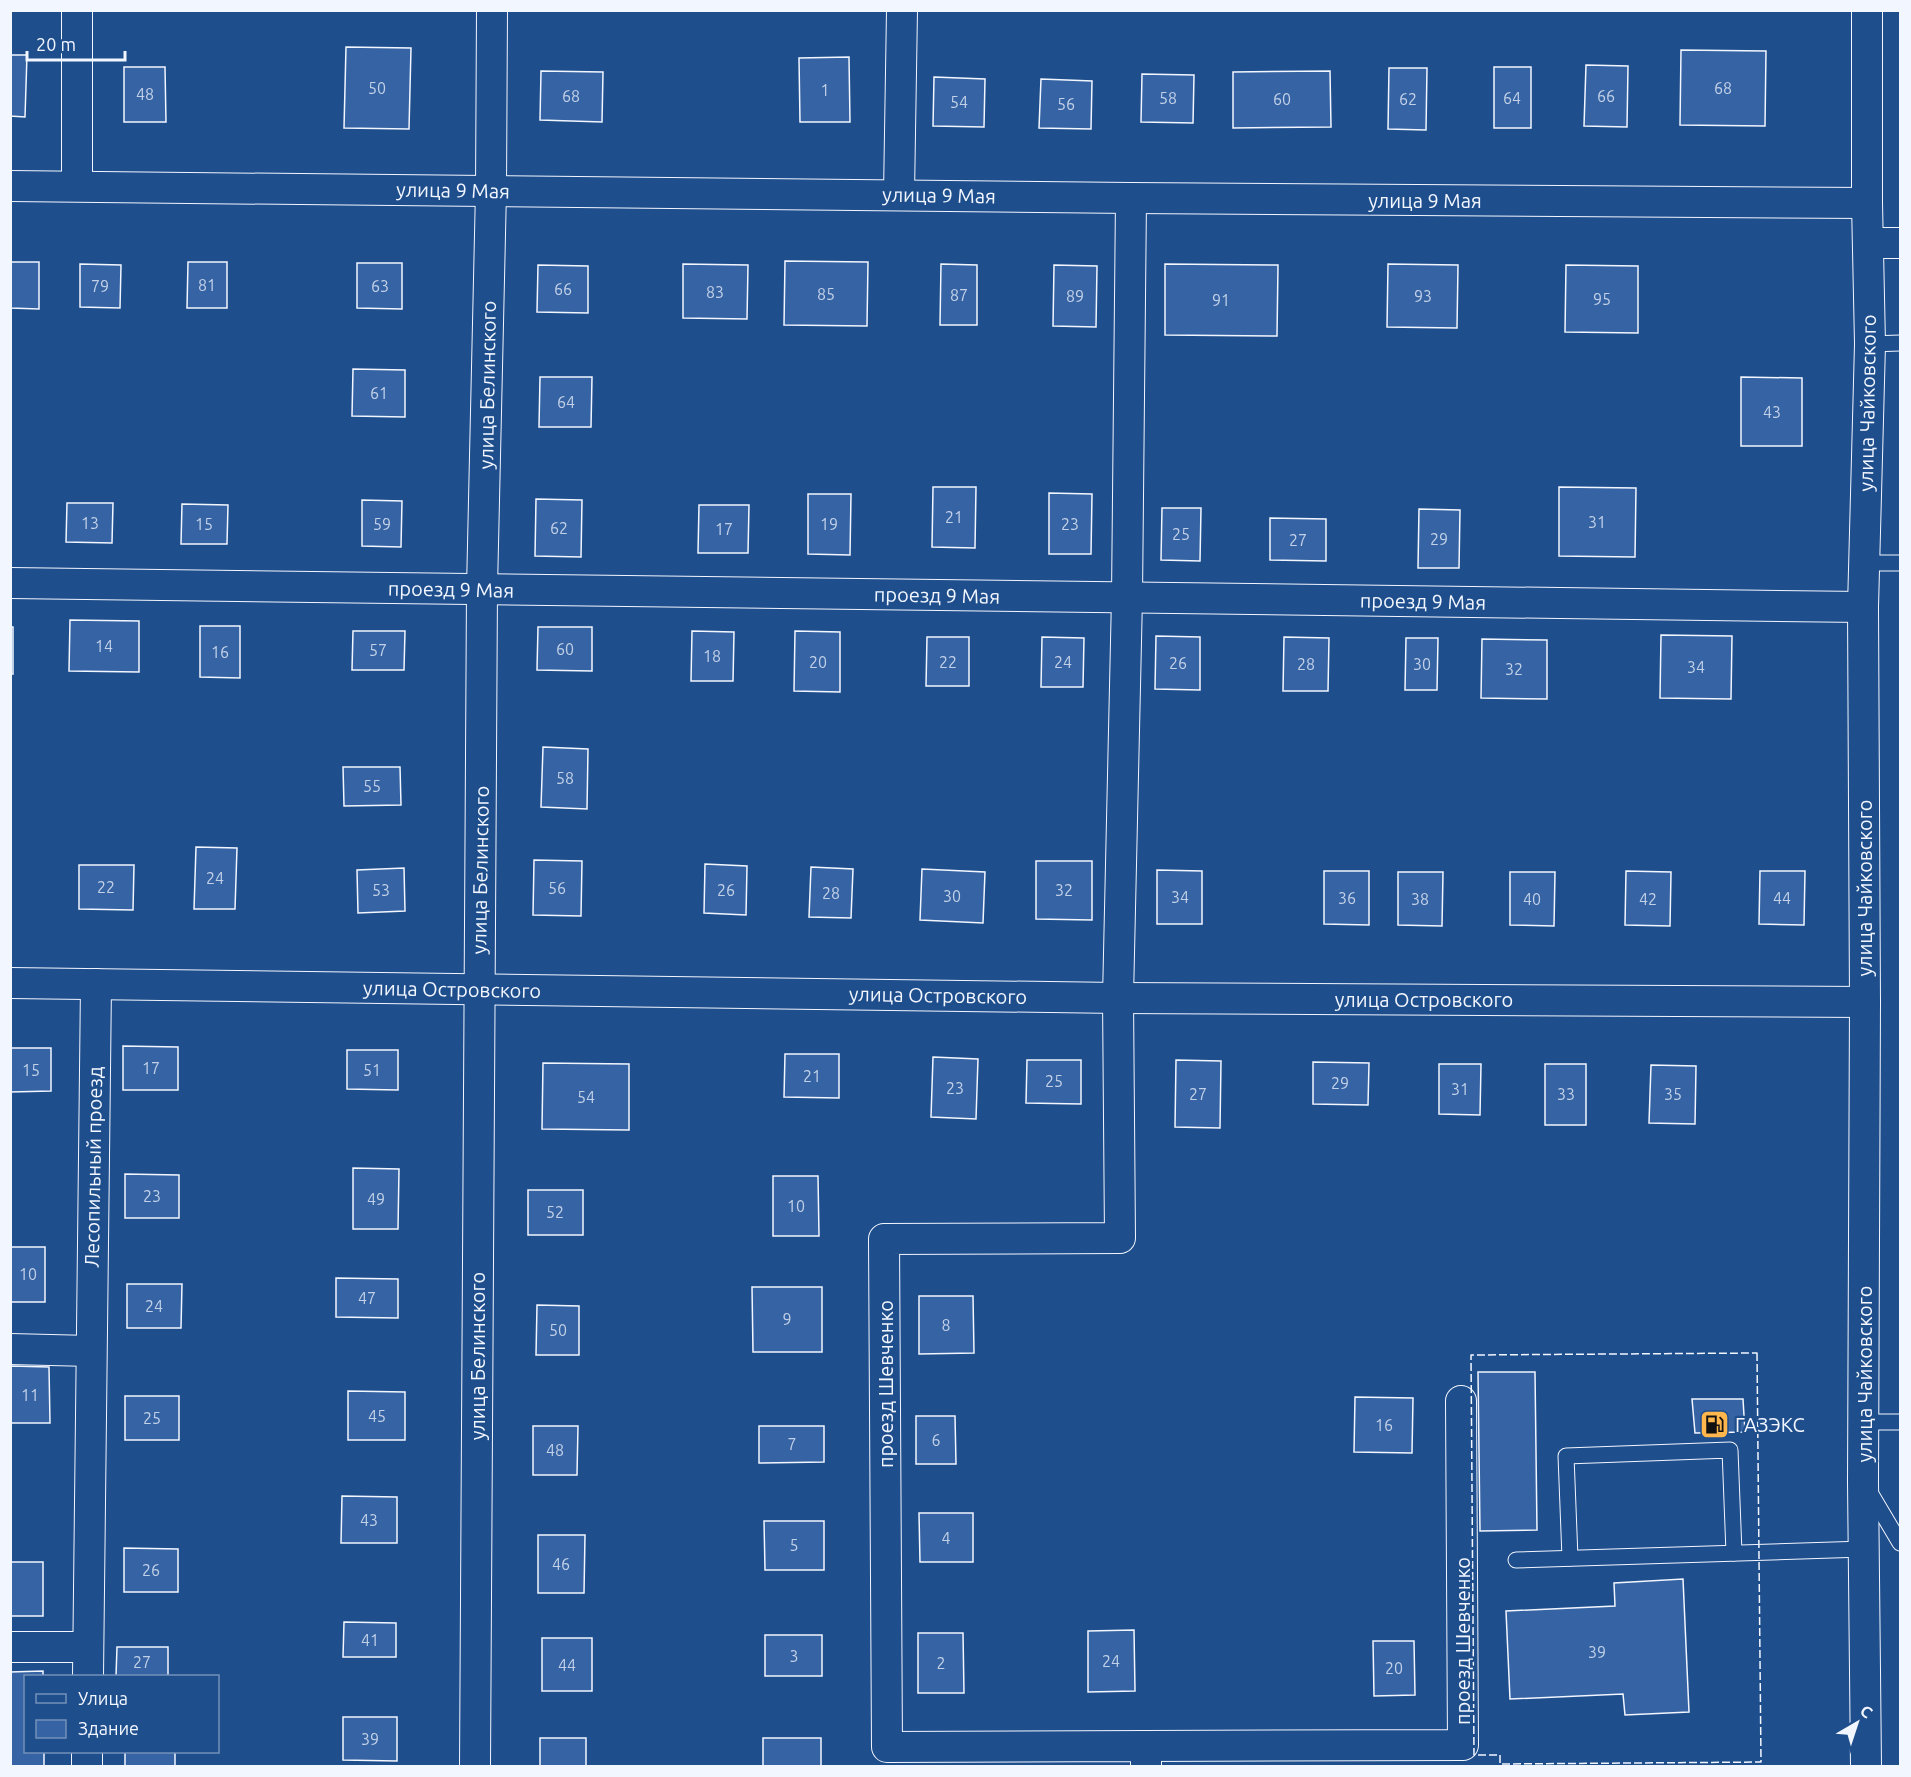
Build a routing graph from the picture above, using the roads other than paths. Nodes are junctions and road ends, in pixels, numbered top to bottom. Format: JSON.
{"nodes":[{"id":1,"x":77,"y":10,"type":"edge"},
{"id":2,"x":492,"y":10,"type":"edge"},
{"id":3,"x":902,"y":10,"type":"edge"},
{"id":4,"x":1867,"y":10,"type":"edge"},
{"id":5,"x":10,"y":186,"type":"edge"},
{"id":6,"x":77,"y":186,"type":"junction"},
{"id":7,"x":491,"y":190,"type":"junction"},
{"id":8,"x":899,"y":194,"type":"junction"},
{"id":9,"x":1131,"y":198,"type":"junction"},
{"id":10,"x":1867,"y":203,"type":"junction"},
{"id":11,"x":1869,"y":243,"type":"junction"},
{"id":12,"x":1900,"y":243,"type":"edge"},
{"id":13,"x":1900,"y":343,"type":"edge"},
{"id":14,"x":1870,"y":344,"type":"junction"},
{"id":15,"x":1864,"y":563,"type":"junction"},
{"id":16,"x":1900,"y":563,"type":"edge"},
{"id":17,"x":10,"y":583,"type":"edge"},
{"id":18,"x":482,"y":589,"type":"junction"},
{"id":19,"x":1127,"y":597,"type":"junction"},
{"id":20,"x":1863,"y":607,"type":"junction"},
{"id":21,"x":10,"y":983,"type":"edge"},
{"id":22,"x":96,"y":984,"type":"junction"},
{"id":23,"x":479,"y":989,"type":"junction"},
{"id":24,"x":1118,"y":998,"type":"junction"},
{"id":25,"x":1865,"y":1002,"type":"junction"},
{"id":26,"x":10,"y":1349,"type":"edge"},
{"id":27,"x":91,"y":1351,"type":"junction"},
{"id":28,"x":1461,"y":1401,"type":"dead end"},
{"id":29,"x":1864,"y":1422,"type":"junction"},
{"id":30,"x":1900,"y":1422,"type":"edge"},
{"id":31,"x":1863,"y":1482,"type":"junction"},
{"id":32,"x":1900,"y":1543,"type":"edge"},
{"id":33,"x":1864,"y":1549,"type":"junction"},
{"id":34,"x":1734,"y":1553,"type":"junction"},
{"id":35,"x":1570,"y":1558,"type":"junction"},
{"id":36,"x":1516,"y":1560,"type":"dead end"},
{"id":37,"x":10,"y":1647,"type":"edge"},
{"id":38,"x":88,"y":1647,"type":"junction"},
{"id":39,"x":88,"y":1675,"type":"edge"},
{"id":40,"x":1146,"y":1756,"type":"edge"},
{"id":41,"x":475,"y":1767,"type":"edge"},
{"id":42,"x":1866,"y":1767,"type":"edge"}],
"edges":[{"from":1,"to":6,"type":"street"},
{"from":2,"to":7,"type":"street","name":"улица Белинского"},
{"from":3,"to":8,"type":"street"},
{"from":4,"to":10,"type":"street","name":"улица Чайковского"},
{"from":5,"to":6,"type":"street","name":"улица 9 Мая"},
{"from":6,"to":7,"type":"street","name":"улица 9 Мая"},
{"from":7,"to":8,"type":"street","name":"улица 9 Мая"},
{"from":7,"to":18,"type":"street","name":"улица Белинского"},
{"from":8,"to":9,"type":"street","name":"улица 9 Мая"},
{"from":9,"to":10,"type":"street","name":"улица 9 Мая"},
{"from":9,"to":19,"type":"street"},
{"from":10,"to":11,"type":"street","name":"улица Чайковского"},
{"from":11,"to":12,"type":"street"},
{"from":11,"to":14,"type":"street","name":"улица Чайковского"},
{"from":13,"to":14,"type":"lane"},
{"from":14,"to":15,"type":"street","name":"улица Чайковского"},
{"from":15,"to":16,"type":"lane"},
{"from":15,"to":20,"type":"street","name":"улица Чайковского"},
{"from":17,"to":18,"type":"street","name":"проезд 9 Мая"},
{"from":18,"to":19,"type":"street","name":"проезд 9 Мая"},
{"from":18,"to":23,"type":"street","name":"улица Белинского"},
{"from":19,"to":20,"type":"street","name":"проезд 9 Мая"},
{"from":19,"to":24,"type":"street"},
{"from":20,"to":25,"type":"street","name":"улица Чайковского"},
{"from":21,"to":22,"type":"street","name":"улица Островского"},
{"from":22,"to":23,"type":"street","name":"улица Островского"},
{"from":22,"to":27,"type":"street","name":"Лесопильный проезд"},
{"from":23,"to":24,"type":"street","name":"улица Островского"},
{"from":23,"to":41,"type":"street","name":"улица Белинского"},
{"from":24,"to":25,"type":"street","name":"улица Островского"},
{"from":24,"to":40,"type":"street","name":"проезд Шевченко"},
{"from":25,"to":29,"type":"street","name":"улица Чайковского"},
{"from":26,"to":27,"type":"street"},
{"from":27,"to":38,"type":"street","name":"Лесопильный проезд"},
{"from":28,"to":40,"type":"street","name":"проезд Шевченко"},
{"from":29,"to":30,"type":"lane"},
{"from":29,"to":31,"type":"street","name":"улица Чайковского"},
{"from":31,"to":32,"type":"lane"},
{"from":31,"to":33,"type":"street","name":"улица Чайковского"},
{"from":33,"to":34,"type":"lane"},
{"from":33,"to":42,"type":"street","name":"улица Чайковского"},
{"from":34,"to":35,"type":"lane"},
{"from":34,"to":35,"type":"lane"},
{"from":35,"to":36,"type":"lane"},
{"from":37,"to":38,"type":"street"},
{"from":38,"to":39,"type":"street","name":"Лесопильный проезд"}]}
